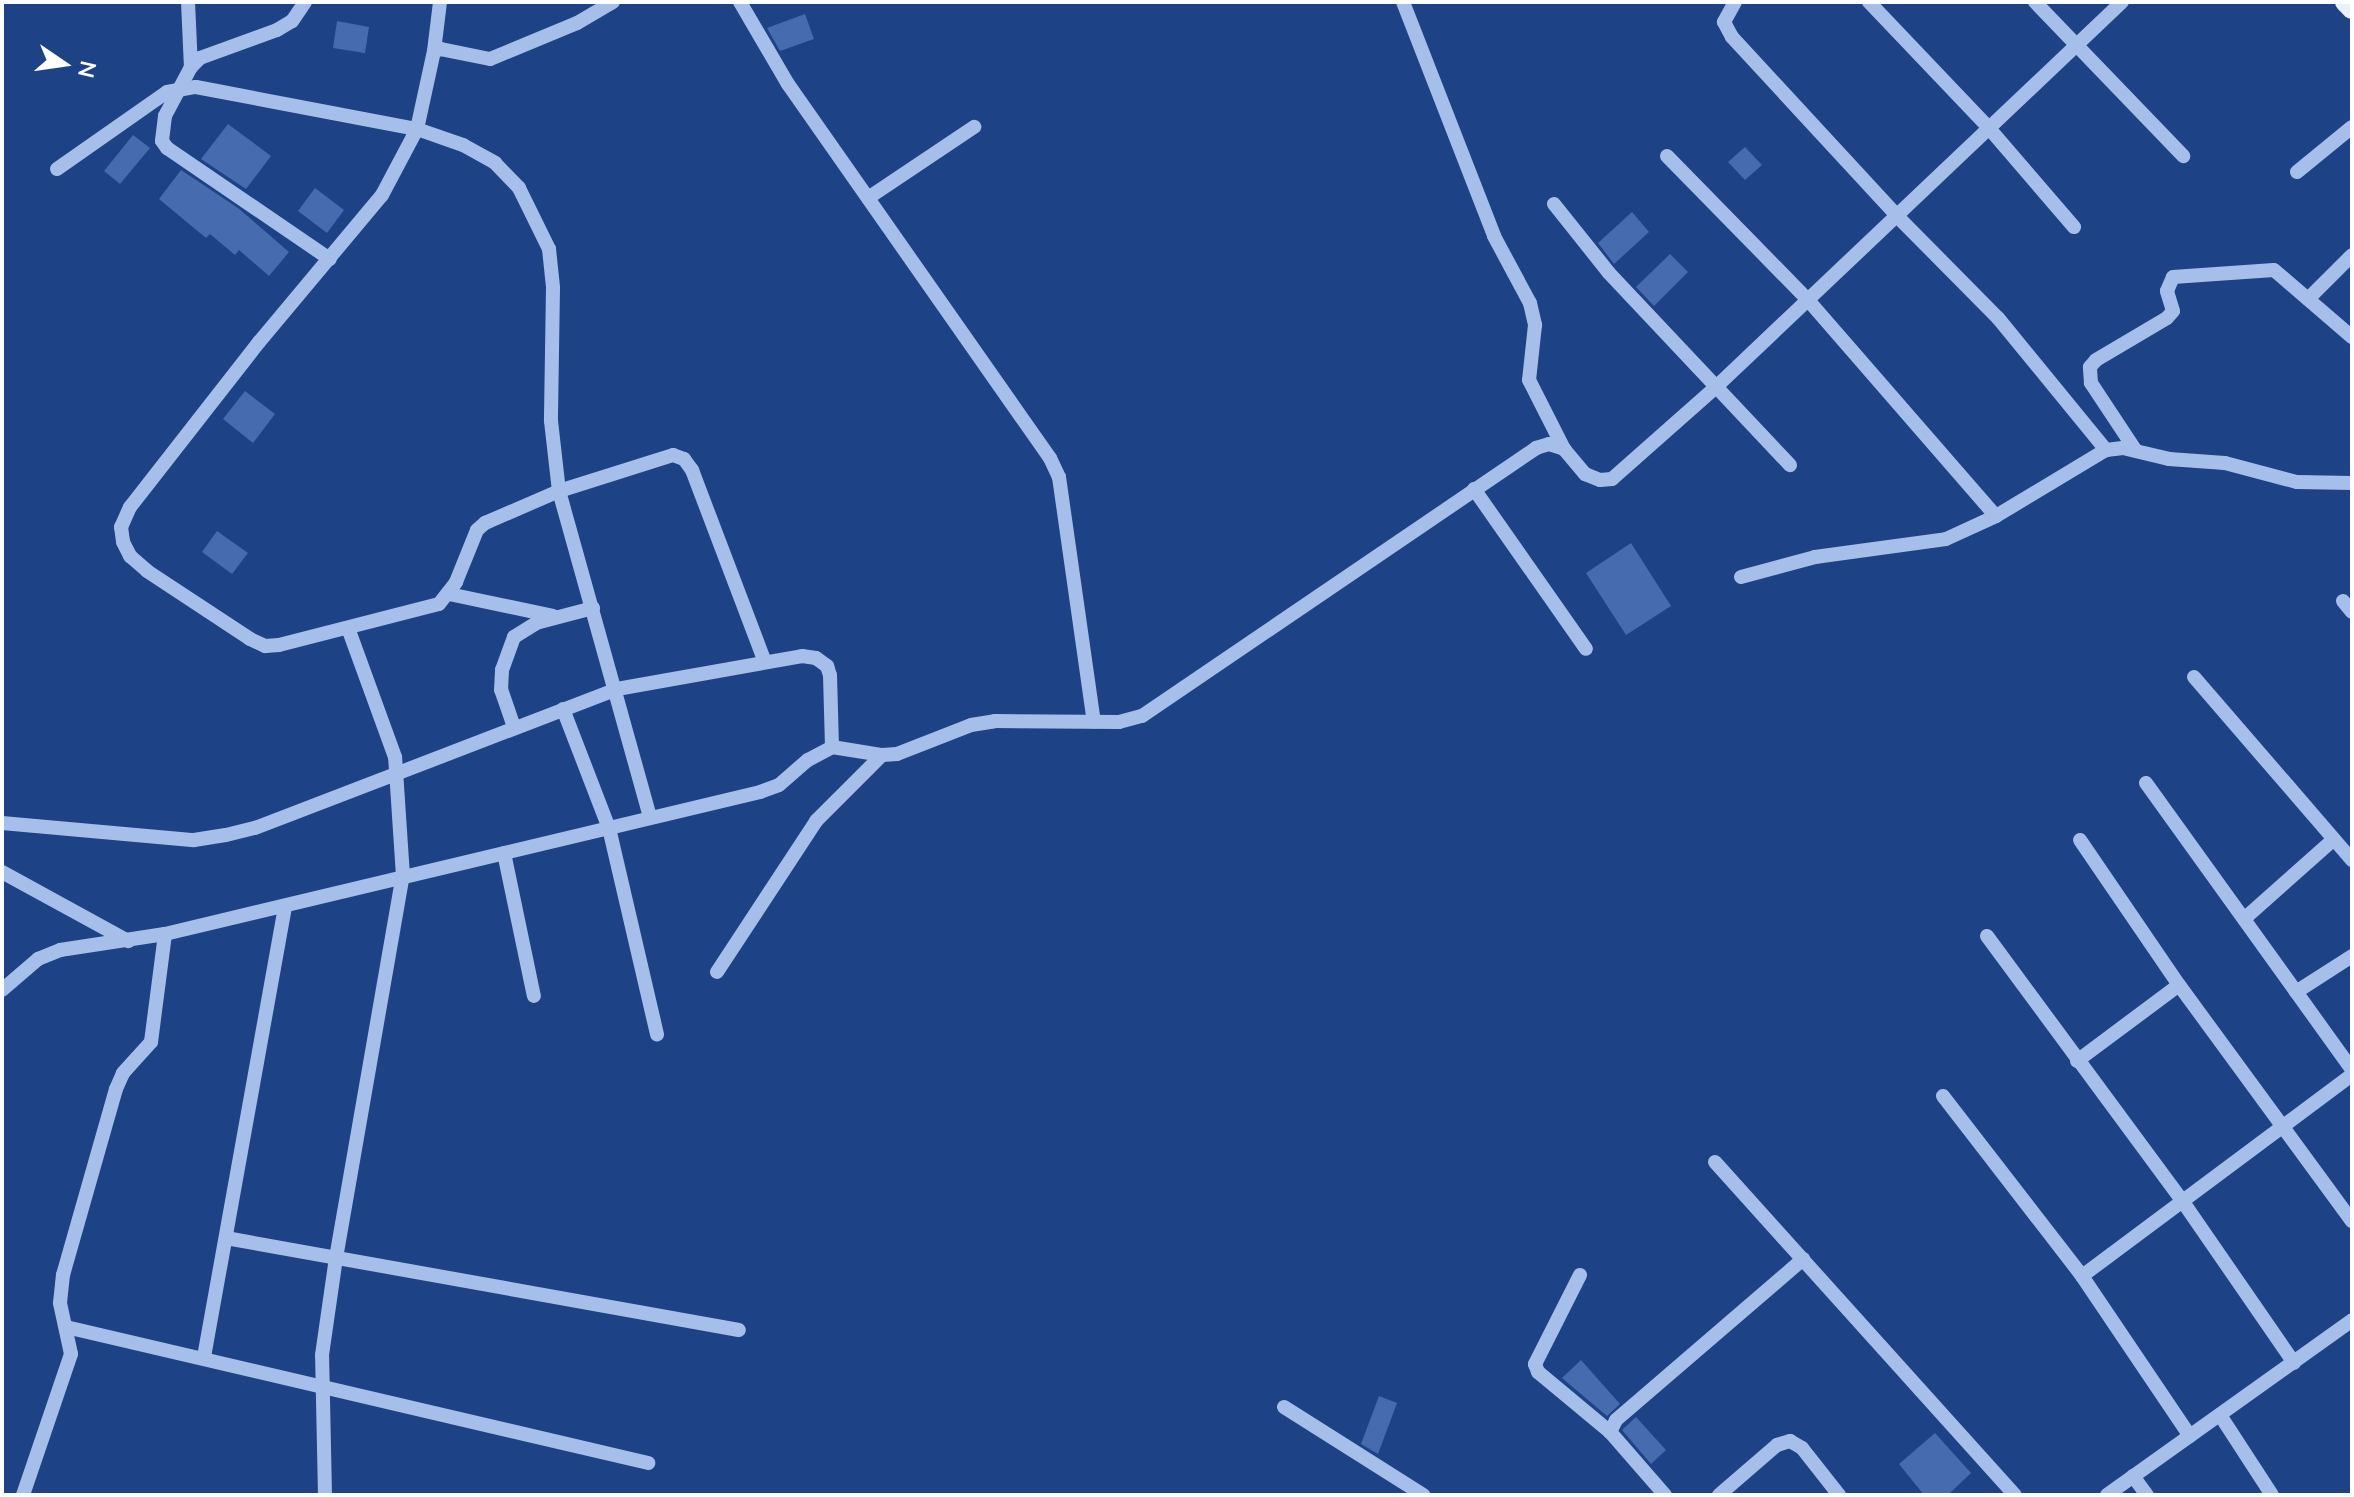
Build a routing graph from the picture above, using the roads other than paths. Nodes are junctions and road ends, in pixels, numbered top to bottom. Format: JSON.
{"nodes":[{"id":1,"x":188,"y":2,"type":"edge"},
{"id":2,"x":305,"y":2,"type":"edge"},
{"id":3,"x":440,"y":2,"type":"edge"},
{"id":4,"x":613,"y":2,"type":"edge"},
{"id":5,"x":740,"y":2,"type":"edge"},
{"id":6,"x":1403,"y":2,"type":"edge"},
{"id":7,"x":1735,"y":2,"type":"edge"},
{"id":8,"x":1869,"y":2,"type":"edge"},
{"id":9,"x":2035,"y":2,"type":"edge"},
{"id":10,"x":2122,"y":2,"type":"edge"},
{"id":11,"x":2345,"y":2,"type":"edge"},
{"id":12,"x":2352,"y":9,"type":"edge"},
{"id":13,"x":2077,"y":43,"type":"junction"},
{"id":14,"x":434,"y":51,"type":"junction"},
{"id":15,"x":191,"y":67,"type":"junction"},
{"id":16,"x":182,"y":88,"type":"junction"},
{"id":17,"x":974,"y":127,"type":"dead end"},
{"id":18,"x":1988,"y":127,"type":"junction"},
{"id":19,"x":2352,"y":127,"type":"edge"},
{"id":20,"x":417,"y":129,"type":"junction"},
{"id":21,"x":1667,"y":156,"type":"dead end"},
{"id":22,"x":2183,"y":156,"type":"dead end"},
{"id":23,"x":57,"y":169,"type":"dead end"},
{"id":24,"x":2297,"y":172,"type":"dead end"},
{"id":25,"x":868,"y":198,"type":"junction"},
{"id":26,"x":1554,"y":204,"type":"dead end"},
{"id":27,"x":1896,"y":215,"type":"junction"},
{"id":28,"x":2074,"y":227,"type":"dead end"},
{"id":29,"x":2352,"y":255,"type":"edge"},
{"id":30,"x":330,"y":259,"type":"junction"},
{"id":31,"x":2308,"y":299,"type":"junction"},
{"id":32,"x":1808,"y":300,"type":"junction"},
{"id":33,"x":2352,"y":337,"type":"edge"},
{"id":34,"x":1717,"y":386,"type":"junction"},
{"id":35,"x":1564,"y":449,"type":"junction"},
{"id":36,"x":2106,"y":450,"type":"junction"},
{"id":37,"x":2136,"y":451,"type":"junction"},
{"id":38,"x":1790,"y":465,"type":"dead end"},
{"id":39,"x":2352,"y":483,"type":"edge"},
{"id":40,"x":1474,"y":489,"type":"junction"},
{"id":41,"x":559,"y":491,"type":"junction"},
{"id":42,"x":1996,"y":516,"type":"junction"},
{"id":43,"x":1741,"y":577,"type":"dead end"},
{"id":44,"x":449,"y":594,"type":"junction"},
{"id":45,"x":593,"y":608,"type":"junction"},
{"id":46,"x":558,"y":617,"type":"junction"},
{"id":47,"x":348,"y":628,"type":"junction"},
{"id":48,"x":1586,"y":649,"type":"dead end"},
{"id":49,"x":765,"y":662,"type":"junction"},
{"id":50,"x":2194,"y":677,"type":"dead end"},
{"id":51,"x":617,"y":689,"type":"junction"},
{"id":52,"x":563,"y":709,"type":"junction"},
{"id":53,"x":1094,"y":722,"type":"junction"},
{"id":54,"x":514,"y":727,"type":"junction"},
{"id":55,"x":838,"y":748,"type":"junction"},
{"id":56,"x":882,"y":755,"type":"junction"},
{"id":57,"x":397,"y":772,"type":"junction"},
{"id":58,"x":2146,"y":783,"type":"dead end"},
{"id":59,"x":650,"y":818,"type":"junction"},
{"id":60,"x":2,"y":823,"type":"edge"},
{"id":61,"x":609,"y":828,"type":"junction"},
{"id":62,"x":2334,"y":839,"type":"junction"},
{"id":63,"x":2080,"y":840,"type":"dead end"},
{"id":64,"x":504,"y":853,"type":"junction"},
{"id":65,"x":2352,"y":860,"type":"edge"},
{"id":66,"x":2,"y":872,"type":"edge"},
{"id":67,"x":403,"y":876,"type":"junction"},
{"id":68,"x":285,"y":906,"type":"junction"},
{"id":69,"x":2244,"y":919,"type":"junction"},
{"id":70,"x":165,"y":934,"type":"junction"},
{"id":71,"x":1987,"y":936,"type":"dead end"},
{"id":72,"x":129,"y":941,"type":"junction"},
{"id":73,"x":2352,"y":956,"type":"edge"},
{"id":74,"x":717,"y":972,"type":"dead end"},
{"id":75,"x":2179,"y":985,"type":"junction"},
{"id":76,"x":2,"y":990,"type":"edge"},
{"id":77,"x":2296,"y":992,"type":"junction"},
{"id":78,"x":534,"y":996,"type":"dead end"},
{"id":79,"x":657,"y":1034,"type":"dead end"},
{"id":80,"x":2077,"y":1061,"type":"junction"},
{"id":81,"x":2352,"y":1072,"type":"edge"},
{"id":82,"x":1943,"y":1096,"type":"dead end"},
{"id":83,"x":2281,"y":1125,"type":"junction"},
{"id":84,"x":1715,"y":1162,"type":"dead end"},
{"id":85,"x":2181,"y":1199,"type":"junction"},
{"id":86,"x":2352,"y":1221,"type":"edge"},
{"id":87,"x":226,"y":1238,"type":"junction"},
{"id":88,"x":336,"y":1258,"type":"junction"},
{"id":89,"x":1803,"y":1259,"type":"junction"},
{"id":90,"x":1580,"y":1275,"type":"dead end"},
{"id":91,"x":2082,"y":1276,"type":"junction"},
{"id":92,"x":2352,"y":1320,"type":"edge"},
{"id":93,"x":66,"y":1327,"type":"junction"},
{"id":94,"x":739,"y":1330,"type":"dead end"},
{"id":95,"x":204,"y":1357,"type":"junction"},
{"id":96,"x":2294,"y":1363,"type":"junction"},
{"id":97,"x":321,"y":1385,"type":"junction"},
{"id":98,"x":1284,"y":1407,"type":"dead end"},
{"id":99,"x":2220,"y":1415,"type":"junction"},
{"id":100,"x":1610,"y":1432,"type":"junction"},
{"id":101,"x":2190,"y":1436,"type":"junction"},
{"id":102,"x":648,"y":1463,"type":"dead end"},
{"id":103,"x":2133,"y":1476,"type":"junction"},
{"id":104,"x":23,"y":1495,"type":"edge"},
{"id":105,"x":325,"y":1495,"type":"edge"},
{"id":106,"x":1423,"y":1495,"type":"edge"},
{"id":107,"x":1665,"y":1495,"type":"edge"},
{"id":108,"x":1719,"y":1495,"type":"edge"},
{"id":109,"x":1839,"y":1495,"type":"edge"},
{"id":110,"x":2015,"y":1495,"type":"edge"},
{"id":111,"x":2107,"y":1495,"type":"edge"},
{"id":112,"x":2147,"y":1495,"type":"edge"},
{"id":113,"x":2272,"y":1495,"type":"edge"}],
"edges":[{"from":1,"to":15,"type":"street"},
{"from":2,"to":15,"type":"street"},
{"from":3,"to":14,"type":"street"},
{"from":4,"to":14,"type":"street"},
{"from":5,"to":25,"type":"street"},
{"from":6,"to":35,"type":"street"},
{"from":7,"to":27,"type":"street"},
{"from":8,"to":18,"type":"street"},
{"from":9,"to":13,"type":"street"},
{"from":10,"to":13,"type":"street"},
{"from":11,"to":12,"type":"main road"},
{"from":13,"to":18,"type":"street"},
{"from":13,"to":22,"type":"street"},
{"from":14,"to":20,"type":"street"},
{"from":15,"to":16,"type":"street"},
{"from":16,"to":20,"type":"street"},
{"from":16,"to":23,"type":"street"},
{"from":16,"to":30,"type":"street"},
{"from":17,"to":25,"type":"street"},
{"from":18,"to":27,"type":"street"},
{"from":18,"to":28,"type":"street"},
{"from":19,"to":24,"type":"street"},
{"from":20,"to":30,"type":"street"},
{"from":20,"to":41,"type":"street"},
{"from":21,"to":32,"type":"street"},
{"from":25,"to":53,"type":"street"},
{"from":26,"to":34,"type":"street"},
{"from":27,"to":32,"type":"street"},
{"from":27,"to":36,"type":"street"},
{"from":29,"to":31,"type":"street"},
{"from":30,"to":47,"type":"street"},
{"from":31,"to":33,"type":"street"},
{"from":31,"to":37,"type":"street"},
{"from":32,"to":34,"type":"street"},
{"from":32,"to":42,"type":"street"},
{"from":34,"to":35,"type":"street"},
{"from":34,"to":38,"type":"street"},
{"from":35,"to":40,"type":"street"},
{"from":36,"to":37,"type":"street"},
{"from":36,"to":42,"type":"street"},
{"from":37,"to":39,"type":"street"},
{"from":40,"to":48,"type":"street"},
{"from":40,"to":53,"type":"street"},
{"from":41,"to":44,"type":"street"},
{"from":41,"to":45,"type":"street"},
{"from":41,"to":49,"type":"street"},
{"from":42,"to":43,"type":"street"},
{"from":44,"to":46,"type":"street"},
{"from":44,"to":47,"type":"street"},
{"from":45,"to":46,"type":"street"},
{"from":45,"to":51,"type":"street"},
{"from":46,"to":54,"type":"street"},
{"from":47,"to":57,"type":"street"},
{"from":49,"to":51,"type":"street"},
{"from":49,"to":55,"type":"street"},
{"from":50,"to":62,"type":"street"},
{"from":51,"to":52,"type":"street"},
{"from":51,"to":59,"type":"street"},
{"from":52,"to":54,"type":"street"},
{"from":52,"to":61,"type":"street"},
{"from":53,"to":56,"type":"street"},
{"from":54,"to":57,"type":"street"},
{"from":55,"to":56,"type":"street"},
{"from":55,"to":59,"type":"street"},
{"from":56,"to":74,"type":"street"},
{"from":57,"to":60,"type":"street"},
{"from":57,"to":67,"type":"street"},
{"from":58,"to":69,"type":"street"},
{"from":59,"to":61,"type":"street"},
{"from":61,"to":64,"type":"street"},
{"from":61,"to":79,"type":"street"},
{"from":62,"to":65,"type":"street"},
{"from":62,"to":69,"type":"street"},
{"from":63,"to":75,"type":"street"},
{"from":64,"to":67,"type":"street"},
{"from":64,"to":78,"type":"street"},
{"from":66,"to":72,"type":"street"},
{"from":67,"to":68,"type":"street"},
{"from":67,"to":88,"type":"street"},
{"from":68,"to":70,"type":"street"},
{"from":68,"to":87,"type":"street"},
{"from":69,"to":77,"type":"street"},
{"from":70,"to":72,"type":"street"},
{"from":70,"to":93,"type":"street"},
{"from":71,"to":80,"type":"street"},
{"from":72,"to":76,"type":"street"},
{"from":73,"to":77,"type":"street"},
{"from":75,"to":80,"type":"street"},
{"from":75,"to":83,"type":"street"},
{"from":77,"to":81,"type":"street"},
{"from":80,"to":85,"type":"street"},
{"from":81,"to":83,"type":"street"},
{"from":82,"to":91,"type":"street"},
{"from":83,"to":85,"type":"street"},
{"from":83,"to":86,"type":"street"},
{"from":84,"to":89,"type":"street"},
{"from":85,"to":91,"type":"street"},
{"from":85,"to":96,"type":"street"},
{"from":87,"to":88,"type":"street"},
{"from":87,"to":95,"type":"street"},
{"from":88,"to":94,"type":"street"},
{"from":88,"to":97,"type":"street"},
{"from":89,"to":100,"type":"street"},
{"from":89,"to":110,"type":"street"},
{"from":90,"to":100,"type":"street"},
{"from":91,"to":101,"type":"street"},
{"from":92,"to":96,"type":"street"},
{"from":93,"to":95,"type":"street"},
{"from":93,"to":104,"type":"street"},
{"from":95,"to":97,"type":"street"},
{"from":96,"to":99,"type":"street"},
{"from":97,"to":102,"type":"street"},
{"from":97,"to":105,"type":"street"},
{"from":98,"to":106,"type":"street"},
{"from":99,"to":101,"type":"street"},
{"from":99,"to":113,"type":"street"},
{"from":100,"to":107,"type":"street"},
{"from":101,"to":103,"type":"street"},
{"from":103,"to":111,"type":"street"},
{"from":103,"to":112,"type":"street"},
{"from":108,"to":109,"type":"street"}]}
